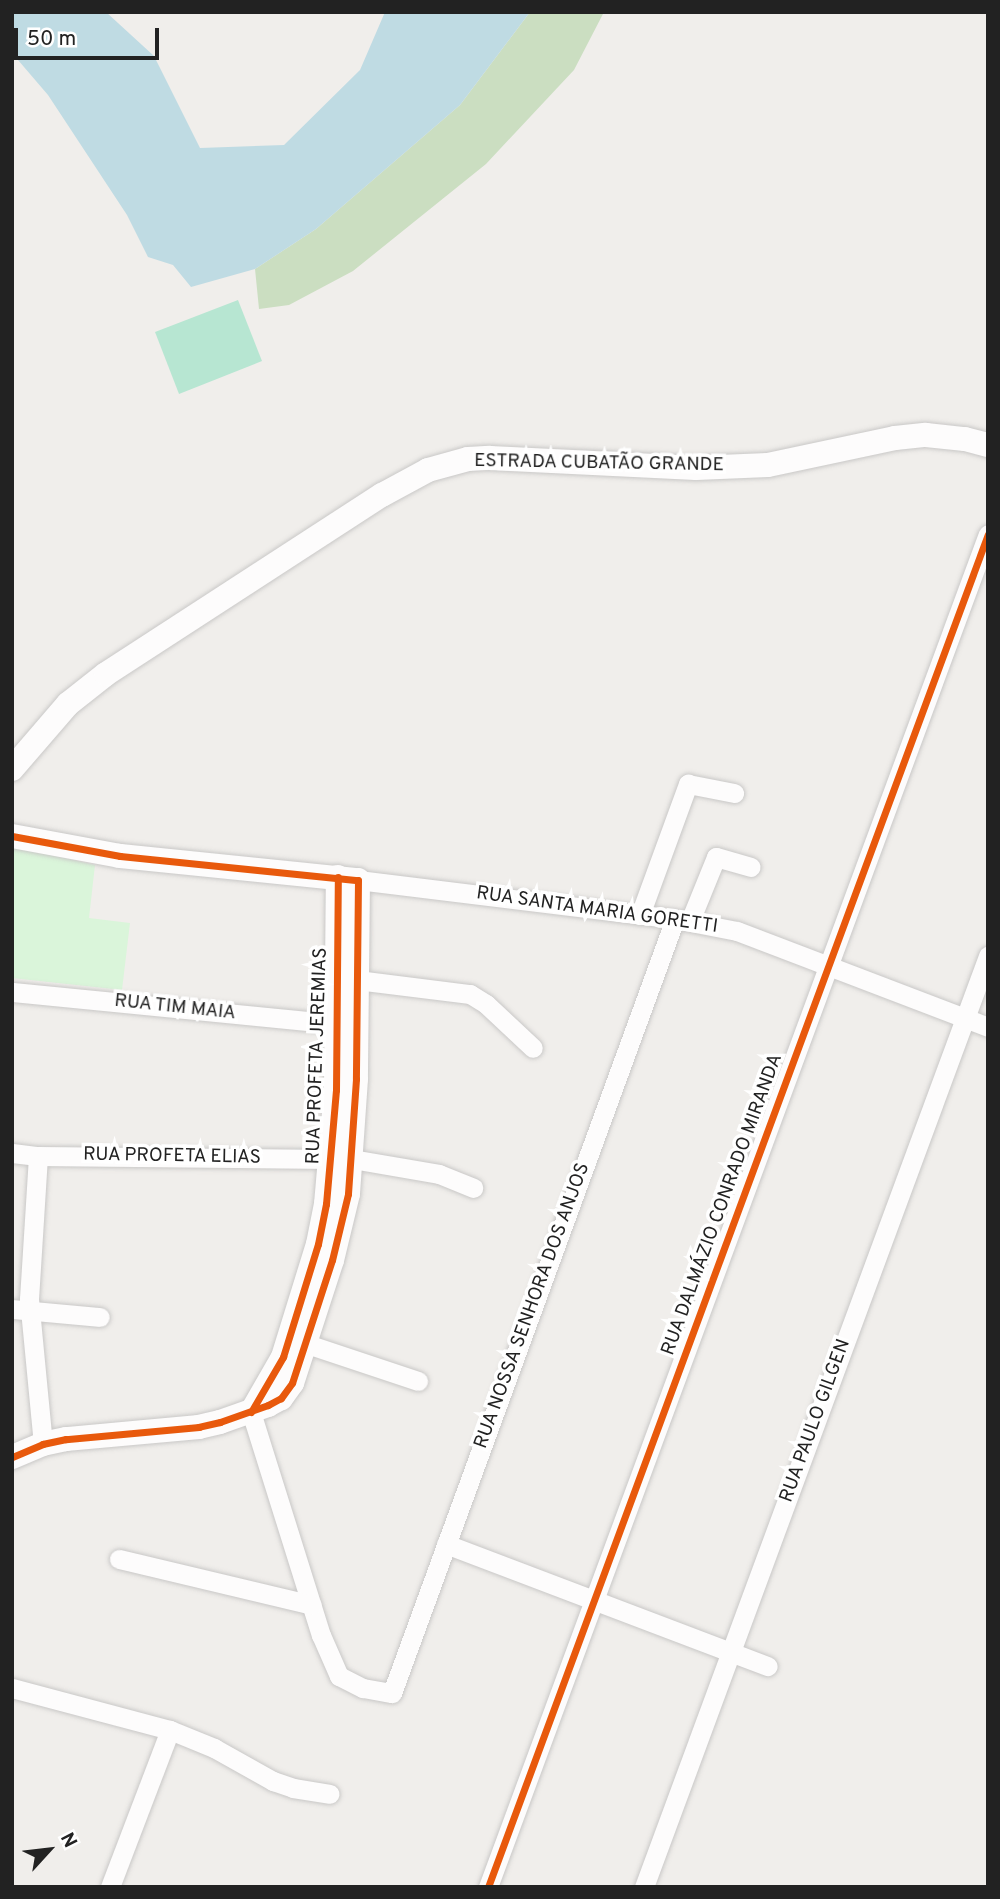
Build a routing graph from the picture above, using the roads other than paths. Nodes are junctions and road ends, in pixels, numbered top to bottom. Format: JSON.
{"nodes":[{"id":1,"x":988,"y":445,"type":"edge"},
{"id":2,"x":988,"y":534,"type":"edge"},
{"id":3,"x":12,"y":769,"type":"edge"},
{"id":4,"x":734,"y":793,"type":"dead end"},
{"id":5,"x":12,"y":836,"type":"edge"},
{"id":6,"x":751,"y":867,"type":"dead end"},
{"id":7,"x":348,"y":879,"type":"junction"},
{"id":8,"x":640,"y":915,"type":"junction"},
{"id":9,"x":682,"y":920,"type":"junction"},
{"id":10,"x":988,"y":956,"type":"edge"},
{"id":11,"x":828,"y":965,"type":"junction"},
{"id":12,"x":357,"y":980,"type":"junction"},
{"id":13,"x":12,"y":992,"type":"edge"},
{"id":14,"x":965,"y":1018,"type":"junction"},
{"id":15,"x":338,"y":1024,"type":"junction"},
{"id":16,"x":988,"y":1027,"type":"edge"},
{"id":17,"x":533,"y":1048,"type":"dead end"},
{"id":18,"x":12,"y":1153,"type":"edge"},
{"id":19,"x":38,"y":1156,"type":"junction"},
{"id":20,"x":342,"y":1159,"type":"junction"},
{"id":21,"x":473,"y":1188,"type":"dead end"},
{"id":22,"x":21,"y":1309,"type":"edge"},
{"id":23,"x":100,"y":1317,"type":"dead end"},
{"id":24,"x":307,"y":1344,"type":"junction"},
{"id":25,"x":418,"y":1381,"type":"dead end"},
{"id":26,"x":251,"y":1412,"type":"junction"},
{"id":27,"x":43,"y":1444,"type":"junction"},
{"id":28,"x":12,"y":1457,"type":"edge"},
{"id":29,"x":446,"y":1544,"type":"junction"},
{"id":30,"x":119,"y":1559,"type":"dead end"},
{"id":31,"x":594,"y":1600,"type":"junction"},
{"id":32,"x":312,"y":1605,"type":"junction"},
{"id":33,"x":731,"y":1652,"type":"junction"},
{"id":34,"x":768,"y":1666,"type":"dead end"},
{"id":35,"x":12,"y":1688,"type":"edge"},
{"id":36,"x":170,"y":1730,"type":"junction"},
{"id":37,"x":330,"y":1794,"type":"dead end"},
{"id":38,"x":110,"y":1887,"type":"edge"},
{"id":39,"x":488,"y":1887,"type":"edge"},
{"id":40,"x":644,"y":1887,"type":"edge"}],
"edges":[{"from":1,"to":3,"type":"street","name":"ESTRADA CUBATÃO GRANDE"},
{"from":2,"to":11,"type":"street","name":"RUA DALMÁZIO CONRADO MIRANDA"},
{"from":4,"to":8,"type":"street"},
{"from":5,"to":7,"type":"street"},
{"from":6,"to":9,"type":"street","name":"RUA NOSSA SENHORA DOS ANJOS"},
{"from":7,"to":8,"type":"street","name":"RUA SANTA MARIA GORETTI"},
{"from":7,"to":12,"type":"street","name":"RUA PROFETA JEREMIAS"},
{"from":7,"to":15,"type":"street","name":"RUA PROFETA JEREMIAS"},
{"from":8,"to":9,"type":"street","name":"RUA SANTA MARIA GORETTI"},
{"from":9,"to":11,"type":"street","name":"RUA SANTA MARIA GORETTI"},
{"from":9,"to":29,"type":"street","name":"RUA NOSSA SENHORA DOS ANJOS"},
{"from":10,"to":14,"type":"street","name":"RUA PAULO GILGEN"},
{"from":11,"to":14,"type":"street","name":"RUA SANTA MARIA GORETTI"},
{"from":11,"to":31,"type":"street","name":"RUA DALMÁZIO CONRADO MIRANDA"},
{"from":12,"to":17,"type":"street"},
{"from":12,"to":20,"type":"street","name":"RUA PROFETA JEREMIAS"},
{"from":13,"to":15,"type":"street","name":"RUA TIM MAIA"},
{"from":14,"to":16,"type":"street","name":"RUA SANTA MARIA GORETTI"},
{"from":14,"to":33,"type":"street","name":"RUA PAULO GILGEN"},
{"from":15,"to":20,"type":"street","name":"RUA PROFETA JEREMIAS"},
{"from":18,"to":19,"type":"street","name":"RUA PROFETA ELIAS"},
{"from":19,"to":20,"type":"street","name":"RUA PROFETA ELIAS"},
{"from":19,"to":22,"type":"street"},
{"from":20,"to":21,"type":"street","name":"RUA PROFETA ELIAS"},
{"from":20,"to":24,"type":"street","name":"RUA PROFETA JEREMIAS"},
{"from":20,"to":26,"type":"street","name":"RUA PROFETA JEREMIAS"},
{"from":22,"to":23,"type":"street"},
{"from":22,"to":27,"type":"street"},
{"from":24,"to":25,"type":"street"},
{"from":24,"to":26,"type":"street","name":"RUA PROFETA JEREMIAS"},
{"from":26,"to":27,"type":"street"},
{"from":26,"to":32,"type":"street"},
{"from":27,"to":28,"type":"street"},
{"from":29,"to":31,"type":"street"},
{"from":29,"to":32,"type":"street","name":"RUA NOSSA SENHORA DOS ANJOS"},
{"from":30,"to":32,"type":"street"},
{"from":31,"to":33,"type":"street"},
{"from":31,"to":39,"type":"street","name":"RUA DALMÁZIO CONRADO MIRANDA"},
{"from":33,"to":34,"type":"street"},
{"from":33,"to":40,"type":"street","name":"RUA PAULO GILGEN"},
{"from":35,"to":36,"type":"street"},
{"from":36,"to":37,"type":"street"},
{"from":36,"to":38,"type":"street"}]}
